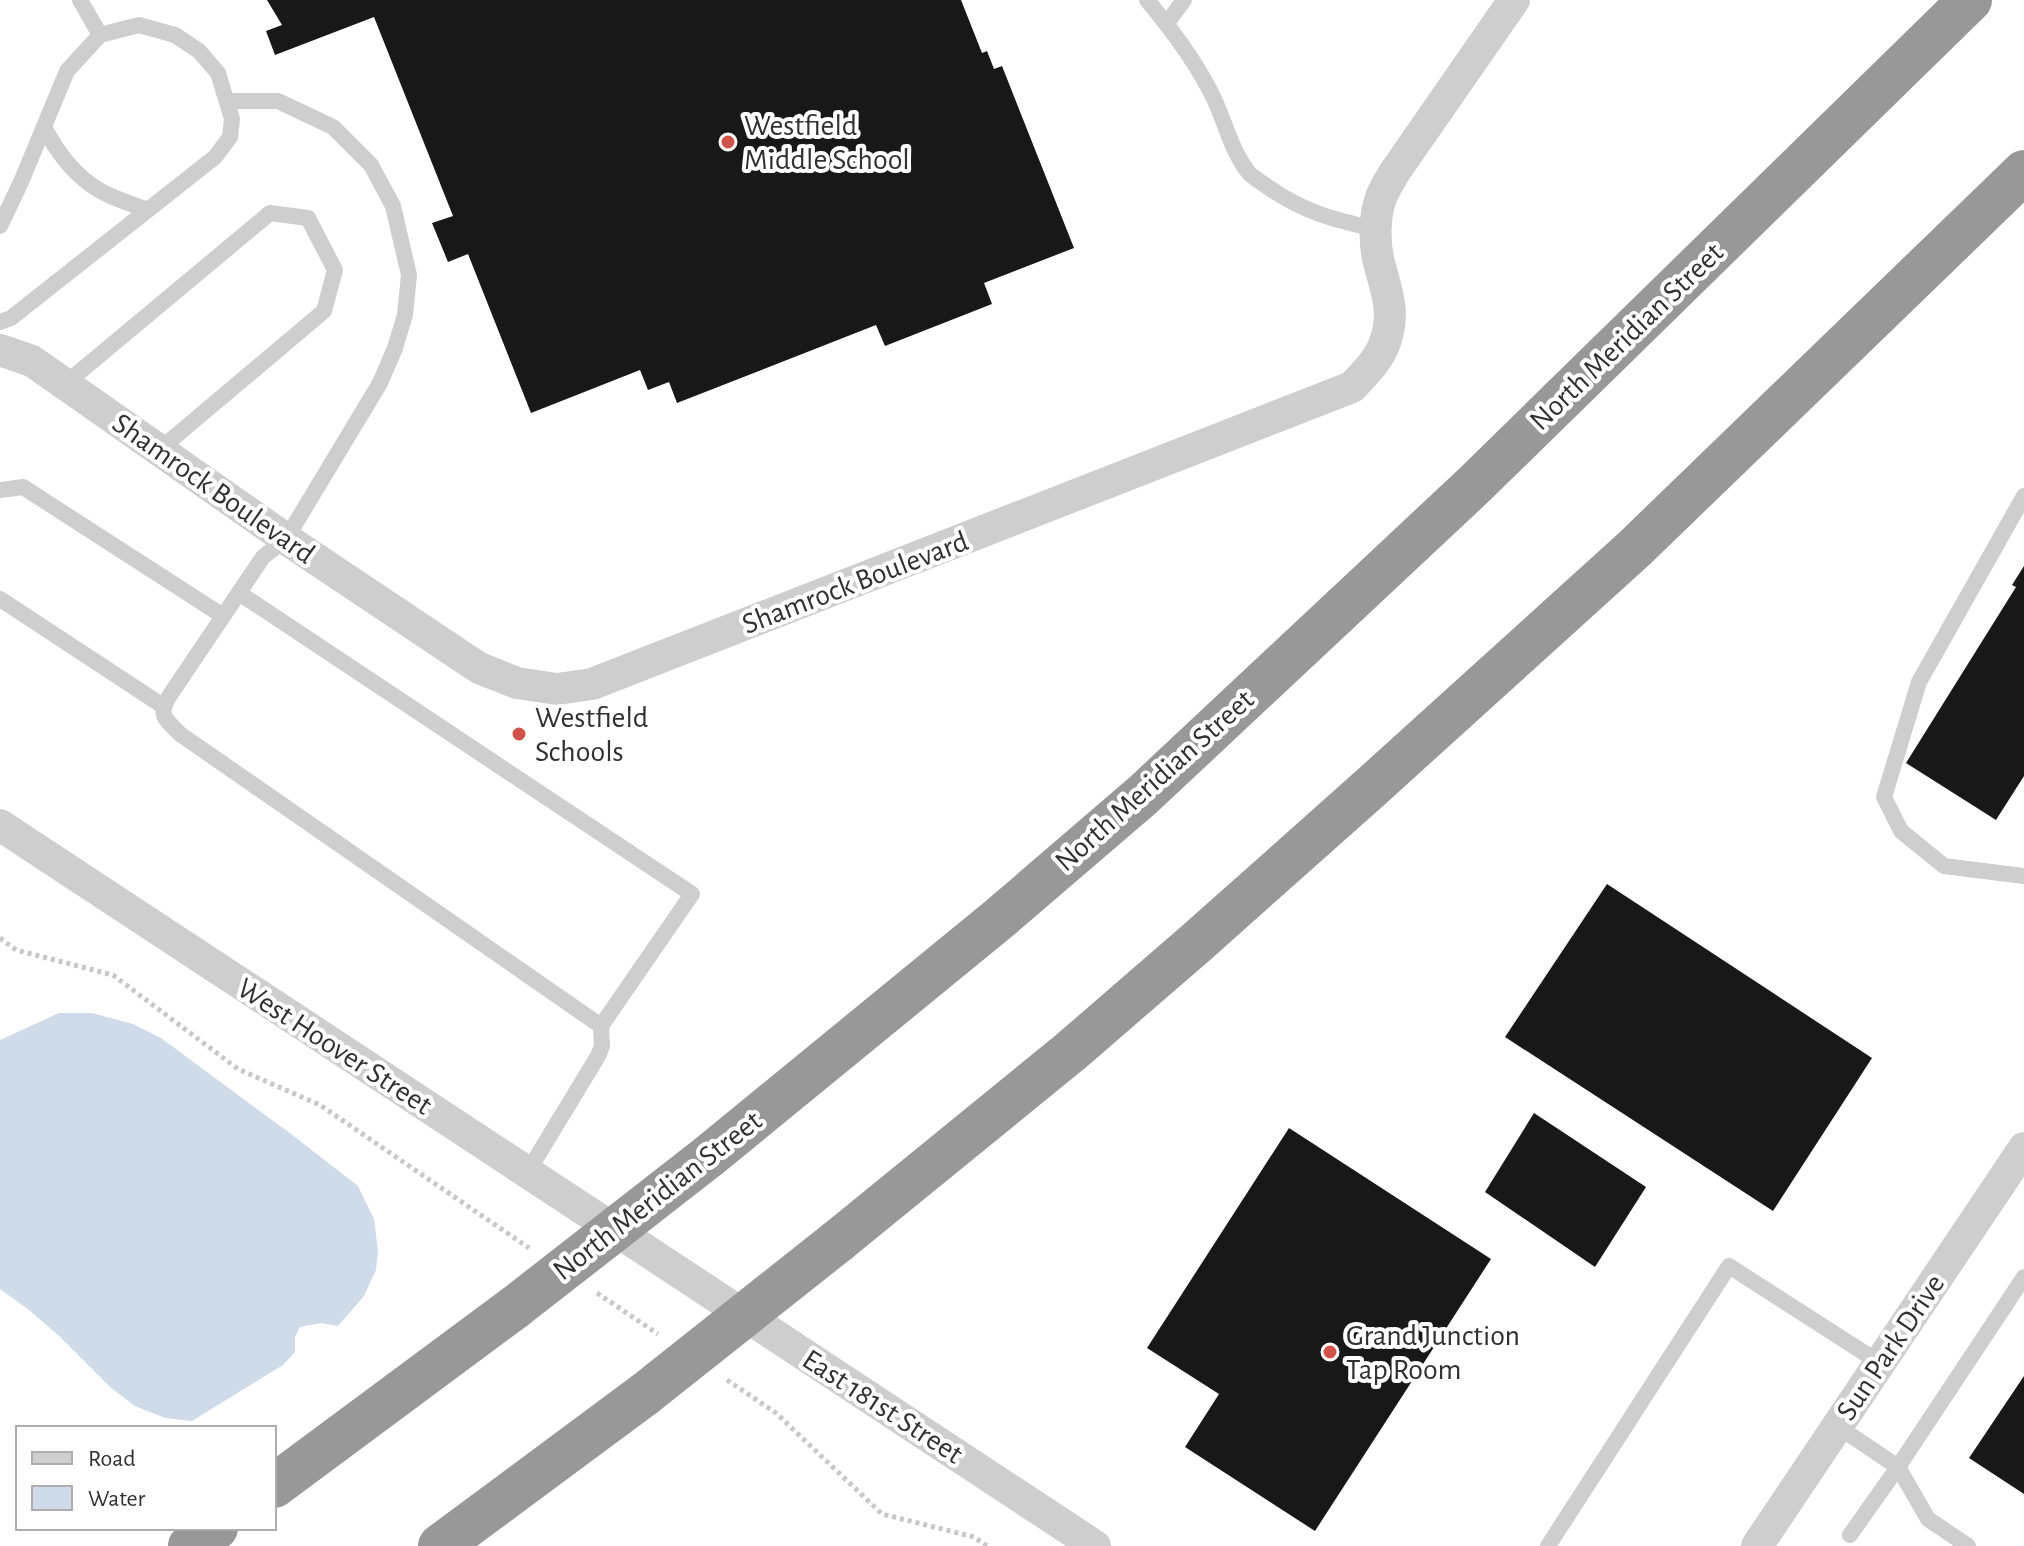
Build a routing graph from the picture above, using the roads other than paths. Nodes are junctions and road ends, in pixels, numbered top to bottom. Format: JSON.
{"nodes":[{"id":1,"x":80,"y":0,"type":"edge"},
{"id":2,"x":1147,"y":0,"type":"edge"},
{"id":3,"x":1184,"y":0,"type":"edge"},
{"id":4,"x":1514,"y":0,"type":"edge"},
{"id":5,"x":1943,"y":0,"type":"edge"},
{"id":6,"x":1970,"y":0,"type":"edge"},
{"id":7,"x":1167,"y":23,"type":"junction"},
{"id":8,"x":100,"y":35,"type":"junction"},
{"id":9,"x":1895,"y":75,"type":"junction"},
{"id":10,"x":227,"y":101,"type":"junction"},
{"id":11,"x":44,"y":127,"type":"junction"},
{"id":12,"x":2024,"y":172,"type":"edge"},
{"id":13,"x":148,"y":210,"type":"junction"},
{"id":14,"x":0,"y":226,"type":"edge"},
{"id":15,"x":1375,"y":229,"type":"junction"},
{"id":16,"x":0,"y":322,"type":"edge"},
{"id":17,"x":0,"y":350,"type":"edge"},
{"id":18,"x":65,"y":384,"type":"junction"},
{"id":19,"x":159,"y":450,"type":"junction"},
{"id":20,"x":0,"y":490,"type":"edge"},
{"id":21,"x":2024,"y":496,"type":"edge"},
{"id":22,"x":286,"y":539,"type":"junction"},
{"id":23,"x":239,"y":593,"type":"junction"},
{"id":24,"x":0,"y":599,"type":"edge"},
{"id":25,"x":223,"y":616,"type":"junction"},
{"id":26,"x":163,"y":706,"type":"junction"},
{"id":27,"x":0,"y":825,"type":"edge"},
{"id":28,"x":2024,"y":876,"type":"edge"},
{"id":29,"x":601,"y":1026,"type":"junction"},
{"id":30,"x":2023,"y":1152,"type":"edge"},
{"id":31,"x":527,"y":1173,"type":"junction"},
{"id":32,"x":670,"y":1267,"type":"joint"},
{"id":33,"x":2024,"y":1277,"type":"edge"},
{"id":34,"x":1880,"y":1363,"type":"junction"},
{"id":35,"x":1837,"y":1426,"type":"junction"},
{"id":36,"x":1898,"y":1467,"type":"junction"},
{"id":37,"x":276,"y":1485,"type":"edge"},
{"id":38,"x":213,"y":1530,"type":"edge"},
{"id":39,"x":1850,"y":1535,"type":"dead end"},
{"id":40,"x":190,"y":1546,"type":"edge"},
{"id":41,"x":440,"y":1546,"type":"edge"},
{"id":42,"x":1095,"y":1546,"type":"edge"},
{"id":43,"x":1548,"y":1546,"type":"edge"},
{"id":44,"x":1757,"y":1546,"type":"edge"},
{"id":45,"x":1968,"y":1546,"type":"edge"}],
"edges":[{"from":1,"to":8,"type":"lane"},
{"from":2,"to":7,"type":"lane"},
{"from":3,"to":7,"type":"lane"},
{"from":4,"to":15,"type":"street","name":"Shamrock Boulevard"},
{"from":5,"to":9,"type":"highway"},
{"from":6,"to":9,"type":"highway","name":"North Meridian Street"},
{"from":7,"to":15,"type":"lane"},
{"from":8,"to":10,"type":"lane"},
{"from":8,"to":11,"type":"lane"},
{"from":9,"to":37,"type":"highway","name":"North Meridian Street","bridge":true},
{"from":10,"to":13,"type":"lane"},
{"from":10,"to":22,"type":"lane"},
{"from":11,"to":13,"type":"lane"},
{"from":11,"to":14,"type":"lane"},
{"from":12,"to":41,"type":"highway","bridge":true},
{"from":13,"to":16,"type":"lane"},
{"from":15,"to":22,"type":"street","name":"Shamrock Boulevard"},
{"from":17,"to":18,"type":"street","name":"Shamrock Boulevard"},
{"from":18,"to":19,"type":"street","name":"Shamrock Boulevard"},
{"from":18,"to":19,"type":"lane"},
{"from":19,"to":22,"type":"street","name":"Shamrock Boulevard"},
{"from":20,"to":25,"type":"lane"},
{"from":21,"to":28,"type":"lane"},
{"from":22,"to":23,"type":"lane"},
{"from":23,"to":25,"type":"lane"},
{"from":23,"to":29,"type":"lane"},
{"from":24,"to":26,"type":"lane"},
{"from":25,"to":26,"type":"lane"},
{"from":26,"to":29,"type":"lane"},
{"from":27,"to":31,"type":"street","name":"West Hoover Street"},
{"from":29,"to":31,"type":"lane"},
{"from":30,"to":34,"type":"street","name":"Sun Park Drive"},
{"from":31,"to":32,"type":"street","name":"West Hoover Street"},
{"from":32,"to":42,"type":"street","name":"East 181st Street"},
{"from":33,"to":36,"type":"lane"},
{"from":34,"to":35,"type":"street","name":"Sun Park Drive"},
{"from":34,"to":43,"type":"lane"},
{"from":35,"to":36,"type":"lane"},
{"from":35,"to":44,"type":"street","name":"Sun Park Drive"},
{"from":36,"to":39,"type":"lane"},
{"from":36,"to":45,"type":"lane"},
{"from":38,"to":40,"type":"highway"}]}
